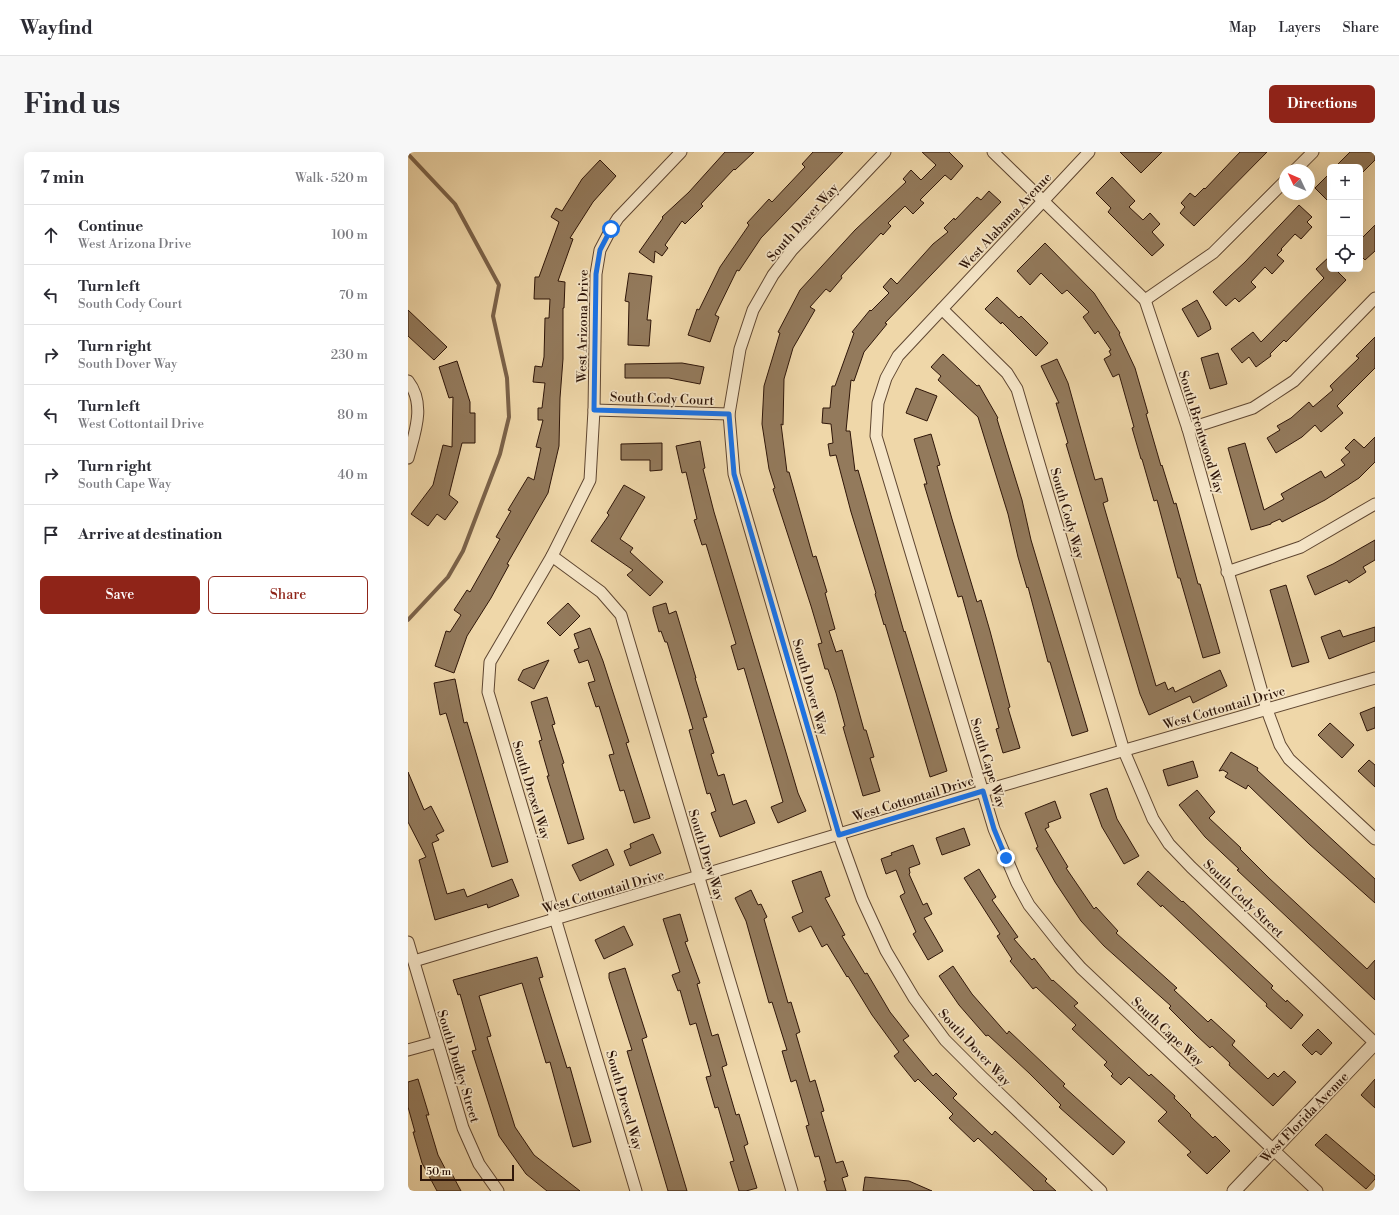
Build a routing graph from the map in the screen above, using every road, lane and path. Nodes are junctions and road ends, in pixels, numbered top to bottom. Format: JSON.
{"nodes":[{"id":1,"x":680,"y":152,"type":"edge"},
{"id":2,"x":885,"y":152,"type":"edge"},
{"id":3,"x":994,"y":152,"type":"edge"},
{"id":4,"x":1089,"y":152,"type":"edge"},
{"id":5,"x":1313,"y":152,"type":"edge"},
{"id":6,"x":1302,"y":164,"type":"edge"},
{"id":7,"x":1279,"y":187,"type":"edge"},
{"id":8,"x":1043,"y":201,"type":"junction"},
{"id":9,"x":1375,"y":298,"type":"edge"},
{"id":10,"x":1145,"y":300,"type":"junction"},
{"id":11,"x":942,"y":309,"type":"junction"},
{"id":12,"x":408,"y":381,"type":"edge"},
{"id":13,"x":594,"y":410,"type":"junction"},
{"id":14,"x":729,"y":414,"type":"junction"},
{"id":15,"x":1188,"y":429,"type":"junction"},
{"id":16,"x":408,"y":458,"type":"edge"},
{"id":17,"x":1375,"y":504,"type":"edge"},
{"id":18,"x":552,"y":556,"type":"junction"},
{"id":19,"x":1227,"y":572,"type":"junction"},
{"id":20,"x":1375,"y":678,"type":"edge"},
{"id":21,"x":1267,"y":710,"type":"junction"},
{"id":22,"x":1124,"y":751,"type":"junction"},
{"id":23,"x":983,"y":791,"type":"junction"},
{"id":24,"x":839,"y":835,"type":"junction"},
{"id":25,"x":1375,"y":838,"type":"edge"},
{"id":26,"x":699,"y":877,"type":"junction"},
{"id":27,"x":556,"y":919,"type":"junction"},
{"id":28,"x":408,"y":942,"type":"edge"},
{"id":29,"x":414,"y":961,"type":"junction"},
{"id":30,"x":437,"y":1042,"type":"junction"},
{"id":31,"x":1375,"y":1043,"type":"edge"},
{"id":32,"x":408,"y":1050,"type":"edge"},
{"id":33,"x":1273,"y":1150,"type":"junction"},
{"id":34,"x":498,"y":1191,"type":"edge"},
{"id":35,"x":636,"y":1191,"type":"edge"},
{"id":36,"x":792,"y":1191,"type":"edge"},
{"id":37,"x":1101,"y":1191,"type":"edge"},
{"id":38,"x":1234,"y":1191,"type":"edge"},
{"id":39,"x":1317,"y":1191,"type":"edge"}],
"edges":[{"from":1,"to":13,"type":"street","name":"West Arizona Drive"},
{"from":2,"to":14,"type":"street","name":"South Dover Way"},
{"from":3,"to":8,"type":"street","name":"South Brentwood Way"},
{"from":4,"to":8,"type":"street","name":"West Alabama Avenue"},
{"from":5,"to":6,"type":"street"},
{"from":7,"to":10,"type":"street"},
{"from":8,"to":10,"type":"street","name":"South Brentwood Way"},
{"from":8,"to":11,"type":"street","name":"West Alabama Avenue"},
{"from":9,"to":15,"type":"street"},
{"from":10,"to":15,"type":"street","name":"South Brentwood Way"},
{"from":11,"to":22,"type":"street","name":"South Cody Way"},
{"from":11,"to":23,"type":"street","name":"South Cape Way"},
{"from":12,"to":16,"type":"street"},
{"from":13,"to":14,"type":"street","name":"South Cody Court"},
{"from":13,"to":18,"type":"street","name":"South Drexel Way"},
{"from":14,"to":24,"type":"street","name":"South Dover Way"},
{"from":15,"to":19,"type":"street","name":"South Brentwood Way"},
{"from":17,"to":19,"type":"street"},
{"from":18,"to":26,"type":"street","name":"South Drew Way"},
{"from":18,"to":27,"type":"street","name":"South Drexel Way"},
{"from":19,"to":21,"type":"street","name":"South Brentwood Way"},
{"from":20,"to":21,"type":"street","name":"West Cottontail Drive"},
{"from":21,"to":22,"type":"street","name":"West Cottontail Drive"},
{"from":21,"to":25,"type":"street","name":"South Brentwood Way"},
{"from":22,"to":23,"type":"street","name":"West Cottontail Drive"},
{"from":22,"to":31,"type":"street","name":"South Cody Street"},
{"from":23,"to":24,"type":"street","name":"West Cottontail Drive"},
{"from":23,"to":33,"type":"street","name":"South Cape Way"},
{"from":24,"to":26,"type":"street","name":"West Cottontail Drive"},
{"from":24,"to":37,"type":"street","name":"South Dover Way"},
{"from":26,"to":27,"type":"street","name":"West Cottontail Drive"},
{"from":26,"to":36,"type":"street","name":"South Drew Way"},
{"from":27,"to":29,"type":"street","name":"West Cottontail Drive"},
{"from":27,"to":35,"type":"street","name":"South Drexel Way"},
{"from":28,"to":29,"type":"street","name":"South Dudley Street"},
{"from":29,"to":30,"type":"street","name":"South Dudley Street"},
{"from":30,"to":32,"type":"street"},
{"from":30,"to":34,"type":"street","name":"South Dudley Street"},
{"from":31,"to":33,"type":"street","name":"West Florida Avenue"},
{"from":33,"to":38,"type":"street","name":"West Florida Avenue"},
{"from":33,"to":39,"type":"street","name":"South Cape Way"}]}
